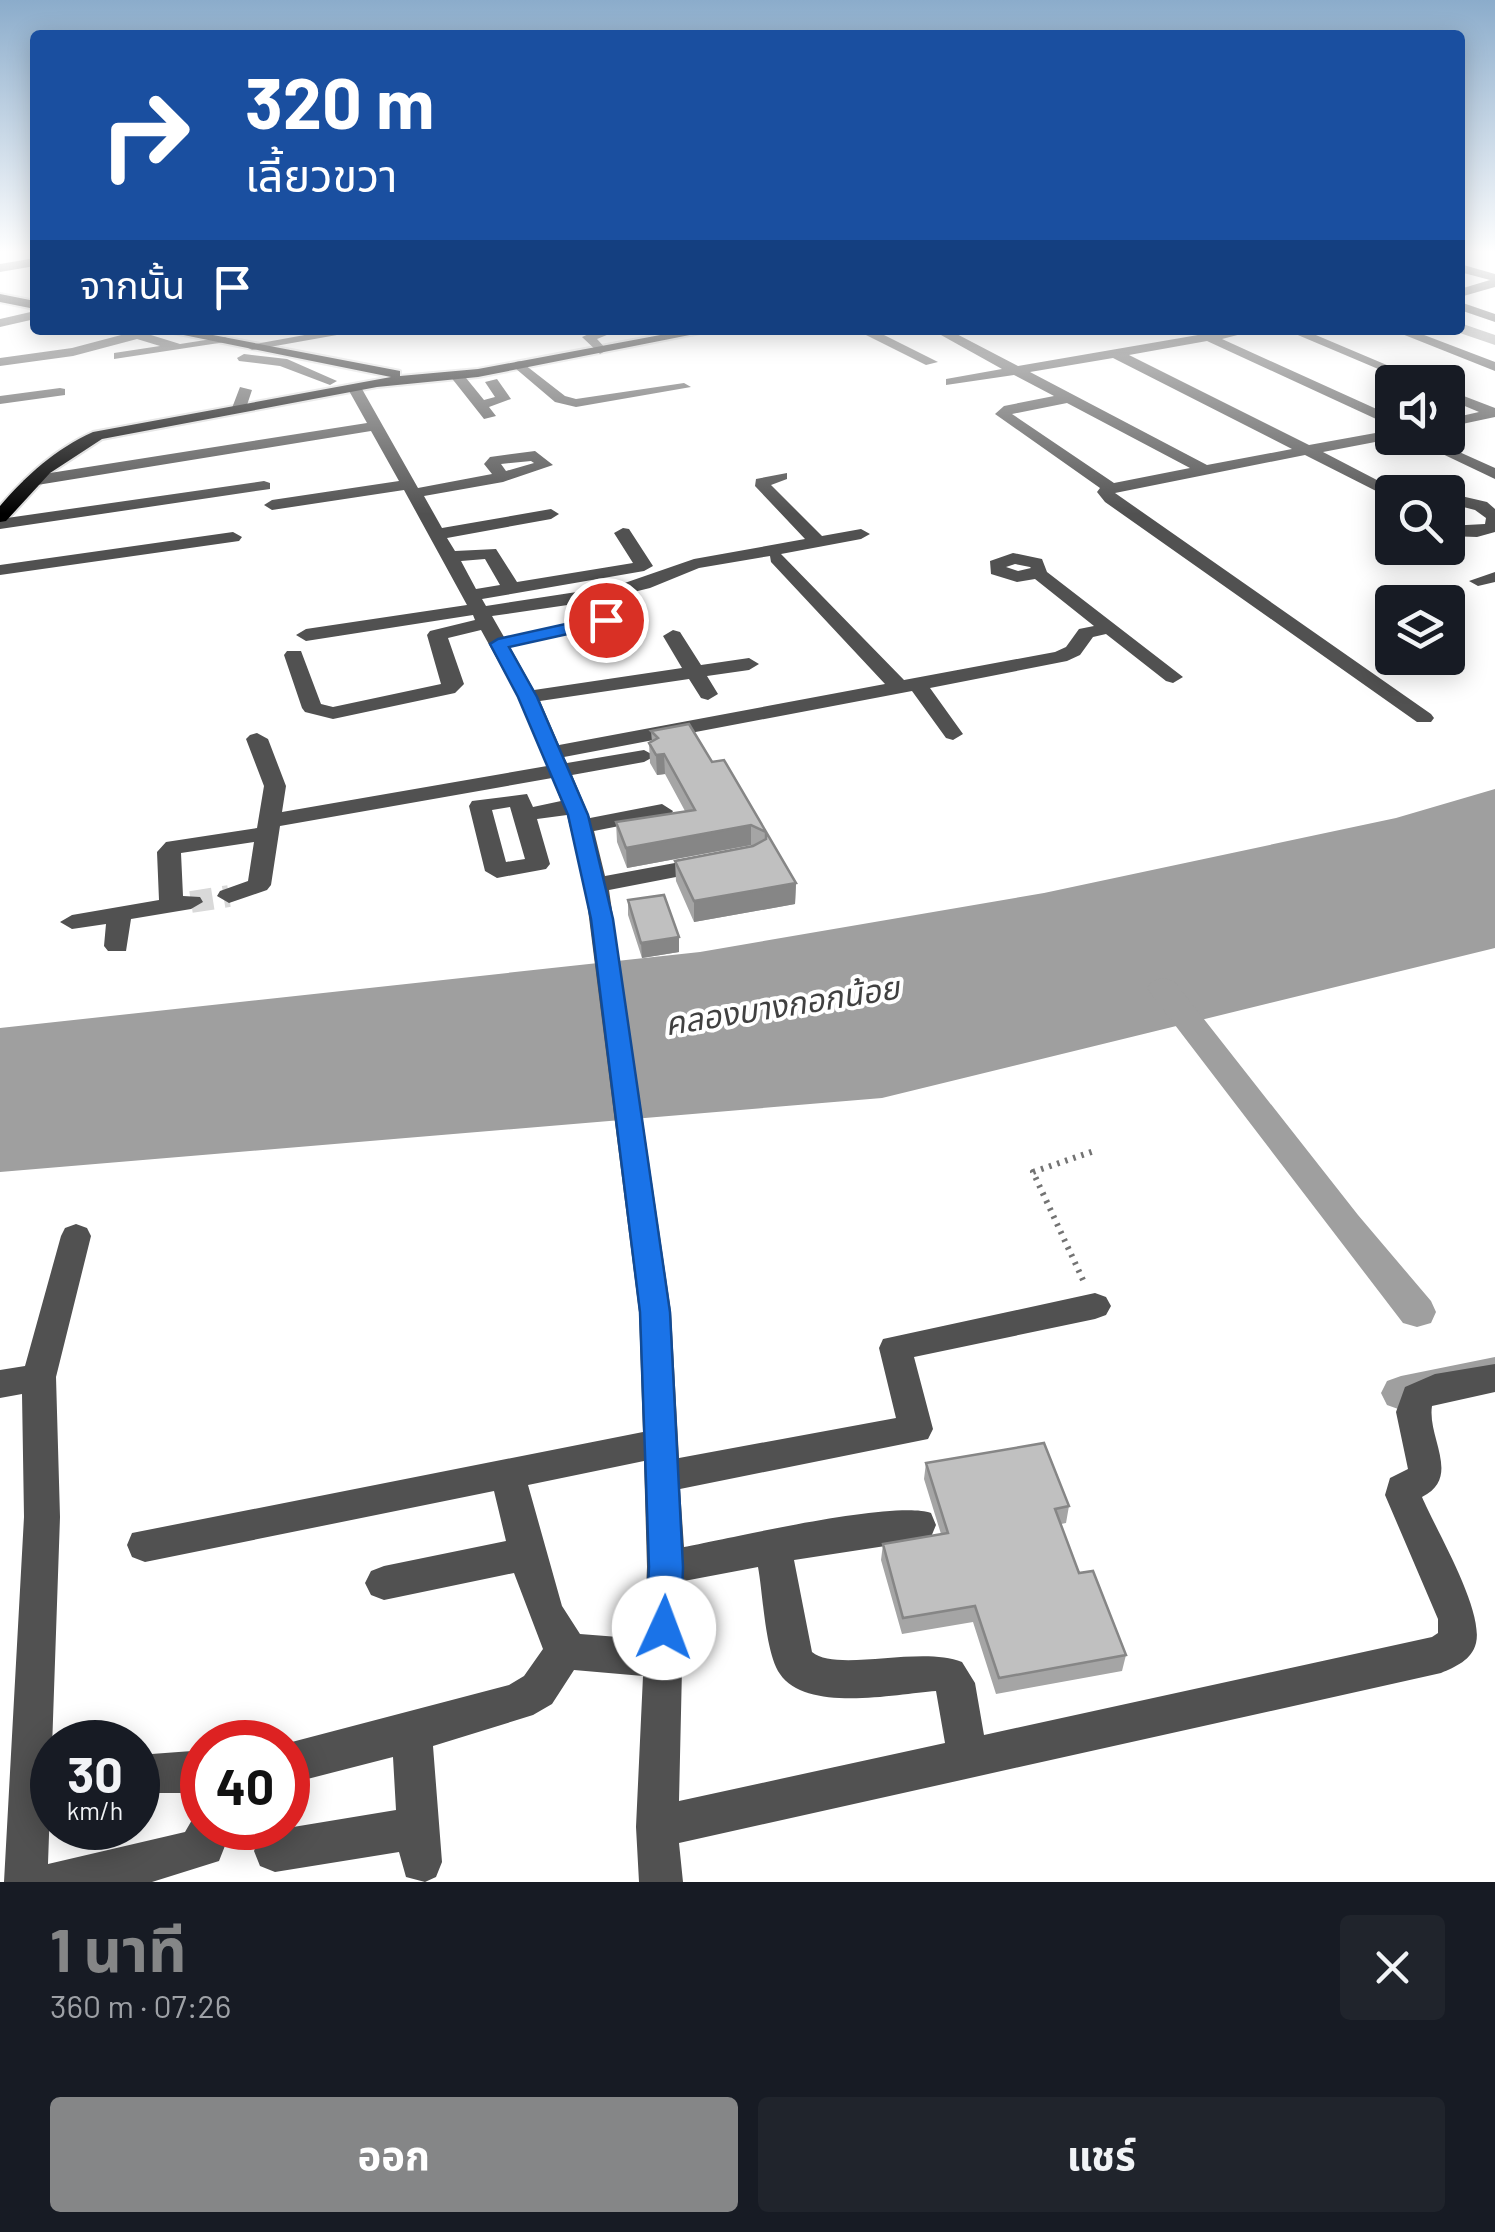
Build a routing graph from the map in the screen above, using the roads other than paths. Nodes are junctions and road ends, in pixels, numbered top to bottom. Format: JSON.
{"nodes":[{"id":1,"x":129,"y":338,"type":"edge"},
{"id":2,"x":158,"y":338,"type":"edge"},
{"id":3,"x":207,"y":338,"type":"edge"},
{"id":4,"x":319,"y":338,"type":"edge"},
{"id":5,"x":590,"y":338,"type":"edge"},
{"id":6,"x":660,"y":338,"type":"edge"},
{"id":7,"x":880,"y":338,"type":"edge"},
{"id":8,"x":955,"y":338,"type":"edge"},
{"id":9,"x":1210,"y":338,"type":"joint"},
{"id":10,"x":1313,"y":338,"type":"edge"},
{"id":11,"x":1419,"y":338,"type":"edge"},
{"id":12,"x":224,"y":341,"type":"junction"},
{"id":13,"x":179,"y":348,"type":"junction"},
{"id":14,"x":600,"y":350,"type":"junction"},
{"id":15,"x":73,"y":352,"type":"junction"},
{"id":16,"x":248,"y":352,"type":"junction"},
{"id":17,"x":1116,"y":354,"type":"junction"},
{"id":18,"x":279,"y":356,"type":"junction"},
{"id":19,"x":0,"y":362,"type":"edge"},
{"id":20,"x":931,"y":362,"type":"dead end"},
{"id":21,"x":520,"y":364,"type":"junction"},
{"id":22,"x":1379,"y":365,"type":"edge"},
{"id":23,"x":356,"y":367,"type":"junction"},
{"id":24,"x":1495,"y":367,"type":"edge"},
{"id":25,"x":1020,"y":370,"type":"junction"},
{"id":26,"x":458,"y":376,"type":"junction"},
{"id":27,"x":439,"y":377,"type":"junction"},
{"id":28,"x":381,"y":379,"type":"junction"},
{"id":29,"x":330,"y":381,"type":"dead end"},
{"id":30,"x":492,"y":382,"type":"dead end"},
{"id":31,"x":952,"y":382,"type":"dead end"},
{"id":32,"x":684,"y":387,"type":"dead end"},
{"id":33,"x":354,"y":388,"type":"junction"},
{"id":34,"x":244,"y":390,"type":"dead end"},
{"id":35,"x":60,"y":392,"type":"dead end"},
{"id":36,"x":1070,"y":398,"type":"junction"},
{"id":37,"x":0,"y":400,"type":"edge"},
{"id":38,"x":1465,"y":401,"type":"edge"},
{"id":39,"x":239,"y":408,"type":"junction"},
{"id":40,"x":1375,"y":413,"type":"edge"},
{"id":41,"x":1494,"y":413,"type":"edge"},
{"id":42,"x":1465,"y":419,"type":"edge"},
{"id":43,"x":377,"y":426,"type":"junction"},
{"id":44,"x":1375,"y":437,"type":"edge"},
{"id":45,"x":1310,"y":450,"type":"junction"},
{"id":46,"x":1453,"y":455,"type":"edge"},
{"id":47,"x":1206,"y":470,"type":"junction"},
{"id":48,"x":1494,"y":474,"type":"edge"},
{"id":49,"x":781,"y":476,"type":"dead end"},
{"id":50,"x":503,"y":478,"type":"dead end"},
{"id":51,"x":32,"y":481,"type":"junction"},
{"id":52,"x":1375,"y":484,"type":"edge"},
{"id":53,"x":264,"y":486,"type":"dead end"},
{"id":54,"x":413,"y":488,"type":"junction"},
{"id":55,"x":1112,"y":488,"type":"junction"},
{"id":56,"x":8,"y":496,"type":"edge"},
{"id":57,"x":1465,"y":502,"type":"edge"},
{"id":58,"x":272,"y":505,"type":"dead end"},
{"id":59,"x":551,"y":514,"type":"dead end"},
{"id":60,"x":0,"y":516,"type":"edge"},
{"id":61,"x":0,"y":524,"type":"edge"},
{"id":62,"x":1494,"y":527,"type":"edge"},
{"id":63,"x":1465,"y":532,"type":"edge"},
{"id":64,"x":623,"y":533,"type":"dead end"},
{"id":65,"x":438,"y":534,"type":"junction"},
{"id":66,"x":861,"y":534,"type":"dead end"},
{"id":67,"x":233,"y":537,"type":"dead end"},
{"id":68,"x":818,"y":542,"type":"junction"},
{"id":69,"x":450,"y":557,"type":"junction"},
{"id":70,"x":777,"y":558,"type":"dead end"},
{"id":71,"x":0,"y":570,"type":"edge"},
{"id":72,"x":512,"y":588,"type":"junction"},
{"id":73,"x":594,"y":594,"type":"junction"},
{"id":74,"x":480,"y":610,"type":"junction"},
{"id":75,"x":1109,"y":628,"type":"junction"},
{"id":76,"x":1086,"y":633,"type":"junction"},
{"id":77,"x":306,"y":636,"type":"dead end"},
{"id":78,"x":673,"y":636,"type":"dead end"},
{"id":79,"x":498,"y":644,"type":"junction"},
{"id":80,"x":294,"y":655,"type":"dead end"},
{"id":81,"x":749,"y":664,"type":"dead end"},
{"id":82,"x":695,"y":672,"type":"junction"},
{"id":83,"x":1174,"y":677,"type":"dead end"},
{"id":84,"x":907,"y":684,"type":"junction"},
{"id":85,"x":708,"y":694,"type":"dead end"},
{"id":86,"x":528,"y":697,"type":"junction"},
{"id":87,"x":1424,"y":718,"type":"dead end"},
{"id":88,"x":953,"y":734,"type":"dead end"},
{"id":89,"x":257,"y":738,"type":"dead end"},
{"id":90,"x":644,"y":756,"type":"dead end"},
{"id":91,"x":556,"y":761,"type":"junction"},
{"id":92,"x":662,"y":811,"type":"edge"},
{"id":93,"x":524,"y":814,"type":"dead end"},
{"id":94,"x":578,"y":816,"type":"junction"},
{"id":95,"x":267,"y":827,"type":"junction"},
{"id":96,"x":732,"y":860,"type":"edge"},
{"id":97,"x":595,"y":885,"type":"junction"},
{"id":98,"x":229,"y":896,"type":"tunnel mouth"},
{"id":99,"x":118,"y":914,"type":"junction"},
{"id":100,"x":72,"y":922,"type":"dead end"},
{"id":101,"x":117,"y":946,"type":"dead end"},
{"id":102,"x":76,"y":1236,"type":"dead end"},
{"id":103,"x":1095,"y":1306,"type":"road end"},
{"id":104,"x":40,"y":1376,"type":"junction"},
{"id":105,"x":1495,"y":1378,"type":"edge"},
{"id":106,"x":0,"y":1384,"type":"edge"},
{"id":107,"x":662,"y":1460,"type":"junction"},
{"id":108,"x":508,"y":1474,"type":"junction"},
{"id":109,"x":918,"y":1526,"type":"dead end"},
{"id":110,"x":145,"y":1545,"type":"dead end"},
{"id":111,"x":772,"y":1547,"type":"junction"},
{"id":112,"x":528,"y":1553,"type":"junction"},
{"id":113,"x":666,"y":1567,"type":"junction"},
{"id":114,"x":384,"y":1584,"type":"dead end"},
{"id":115,"x":566,"y":1649,"type":"junction"},
{"id":116,"x":663,"y":1659,"type":"junction"},
{"id":117,"x":412,"y":1732,"type":"junction"},
{"id":118,"x":310,"y":1757,"type":"edge"},
{"id":119,"x":968,"y":1761,"type":"junction"},
{"id":120,"x":657,"y":1827,"type":"junction"},
{"id":121,"x":193,"y":1850,"type":"edge"},
{"id":122,"x":275,"y":1851,"type":"dead end"},
{"id":123,"x":26,"y":1882,"type":"edge"},
{"id":124,"x":57,"y":1882,"type":"edge"},
{"id":125,"x":661,"y":1882,"type":"edge"}],
"edges":[{"from":1,"to":15,"type":"street"},
{"from":2,"to":13,"type":"street"},
{"from":3,"to":12,"type":"main road"},
{"from":4,"to":16,"type":"street"},
{"from":5,"to":14,"type":"street"},
{"from":6,"to":14,"type":"main road"},
{"from":7,"to":20,"type":"street"},
{"from":8,"to":25,"type":"street"},
{"from":9,"to":17,"type":"street"},
{"from":9,"to":40,"type":"street"},
{"from":10,"to":22,"type":"street"},
{"from":11,"to":24,"type":"street"},
{"from":12,"to":13,"type":"street"},
{"from":12,"to":16,"type":"main road"},
{"from":13,"to":15,"type":"street"},
{"from":14,"to":21,"type":"main road"},
{"from":15,"to":19,"type":"street"},
{"from":16,"to":18,"type":"street"},
{"from":17,"to":25,"type":"street"},
{"from":17,"to":45,"type":"street"},
{"from":18,"to":23,"type":"main road"},
{"from":18,"to":29,"type":"street"},
{"from":21,"to":26,"type":"main road"},
{"from":21,"to":32,"type":"street"},
{"from":23,"to":27,"type":"main road"},
{"from":23,"to":28,"type":"main road"},
{"from":23,"to":33,"type":"main road"},
{"from":25,"to":31,"type":"street"},
{"from":25,"to":36,"type":"street"},
{"from":26,"to":27,"type":"main road"},
{"from":26,"to":30,"type":"street"},
{"from":27,"to":28,"type":"main road"},
{"from":28,"to":33,"type":"main road"},
{"from":33,"to":39,"type":"main road"},
{"from":33,"to":43,"type":"street"},
{"from":34,"to":39,"type":"street"},
{"from":35,"to":37,"type":"street"},
{"from":36,"to":47,"type":"street"},
{"from":36,"to":55,"type":"street"},
{"from":38,"to":41,"type":"street"},
{"from":39,"to":51,"type":"main road"},
{"from":41,"to":42,"type":"street"},
{"from":43,"to":51,"type":"street"},
{"from":43,"to":54,"type":"street"},
{"from":44,"to":45,"type":"street"},
{"from":45,"to":47,"type":"street"},
{"from":45,"to":52,"type":"street"},
{"from":46,"to":48,"type":"street"},
{"from":47,"to":55,"type":"street"},
{"from":49,"to":68,"type":"street"},
{"from":50,"to":54,"type":"street"},
{"from":51,"to":56,"type":"main road"},
{"from":53,"to":61,"type":"street"},
{"from":54,"to":58,"type":"street"},
{"from":54,"to":65,"type":"street"},
{"from":55,"to":87,"type":"street"},
{"from":56,"to":60,"type":"main road"},
{"from":57,"to":62,"type":"street"},
{"from":59,"to":65,"type":"street"},
{"from":62,"to":63,"type":"street"},
{"from":64,"to":72,"type":"street"},
{"from":65,"to":69,"type":"street"},
{"from":66,"to":68,"type":"street"},
{"from":67,"to":71,"type":"street"},
{"from":68,"to":73,"type":"street"},
{"from":69,"to":72,"type":"street"},
{"from":69,"to":74,"type":"street"},
{"from":70,"to":84,"type":"street"},
{"from":72,"to":74,"type":"street"},
{"from":73,"to":74,"type":"street"},
{"from":73,"to":79,"type":"street"},
{"from":74,"to":77,"type":"street"},
{"from":74,"to":79,"type":"street"},
{"from":74,"to":80,"type":"street"},
{"from":75,"to":76,"type":"street"},
{"from":75,"to":76,"type":"street"},
{"from":75,"to":83,"type":"street"},
{"from":76,"to":84,"type":"street"},
{"from":78,"to":82,"type":"street"},
{"from":79,"to":86,"type":"street"},
{"from":81,"to":82,"type":"street"},
{"from":82,"to":85,"type":"street"},
{"from":82,"to":86,"type":"street"},
{"from":84,"to":88,"type":"street"},
{"from":84,"to":91,"type":"street"},
{"from":86,"to":91,"type":"street"},
{"from":89,"to":95,"type":"street"},
{"from":90,"to":91,"type":"street"},
{"from":91,"to":94,"type":"street"},
{"from":91,"to":95,"type":"street"},
{"from":92,"to":94,"type":"street"},
{"from":93,"to":94,"type":"street"},
{"from":94,"to":97,"type":"street"},
{"from":95,"to":98,"type":"street"},
{"from":95,"to":99,"type":"street"},
{"from":96,"to":97,"type":"street"},
{"from":97,"to":107,"type":"street"},
{"from":99,"to":100,"type":"street"},
{"from":99,"to":101,"type":"street"},
{"from":102,"to":104,"type":"street"},
{"from":103,"to":107,"type":"street"},
{"from":104,"to":106,"type":"street"},
{"from":104,"to":123,"type":"street"},
{"from":105,"to":119,"type":"street"},
{"from":107,"to":108,"type":"street"},
{"from":107,"to":113,"type":"street"},
{"from":108,"to":110,"type":"street"},
{"from":108,"to":112,"type":"street"},
{"from":109,"to":111,"type":"street"},
{"from":111,"to":113,"type":"street"},
{"from":111,"to":119,"type":"street"},
{"from":112,"to":114,"type":"street"},
{"from":112,"to":115,"type":"street"},
{"from":113,"to":116,"type":"street"},
{"from":115,"to":116,"type":"street"},
{"from":115,"to":117,"type":"street"},
{"from":116,"to":120,"type":"street"},
{"from":117,"to":118,"type":"street"},
{"from":117,"to":122,"type":"street"},
{"from":119,"to":120,"type":"street"},
{"from":120,"to":125,"type":"street"},
{"from":121,"to":124,"type":"street"}]}
